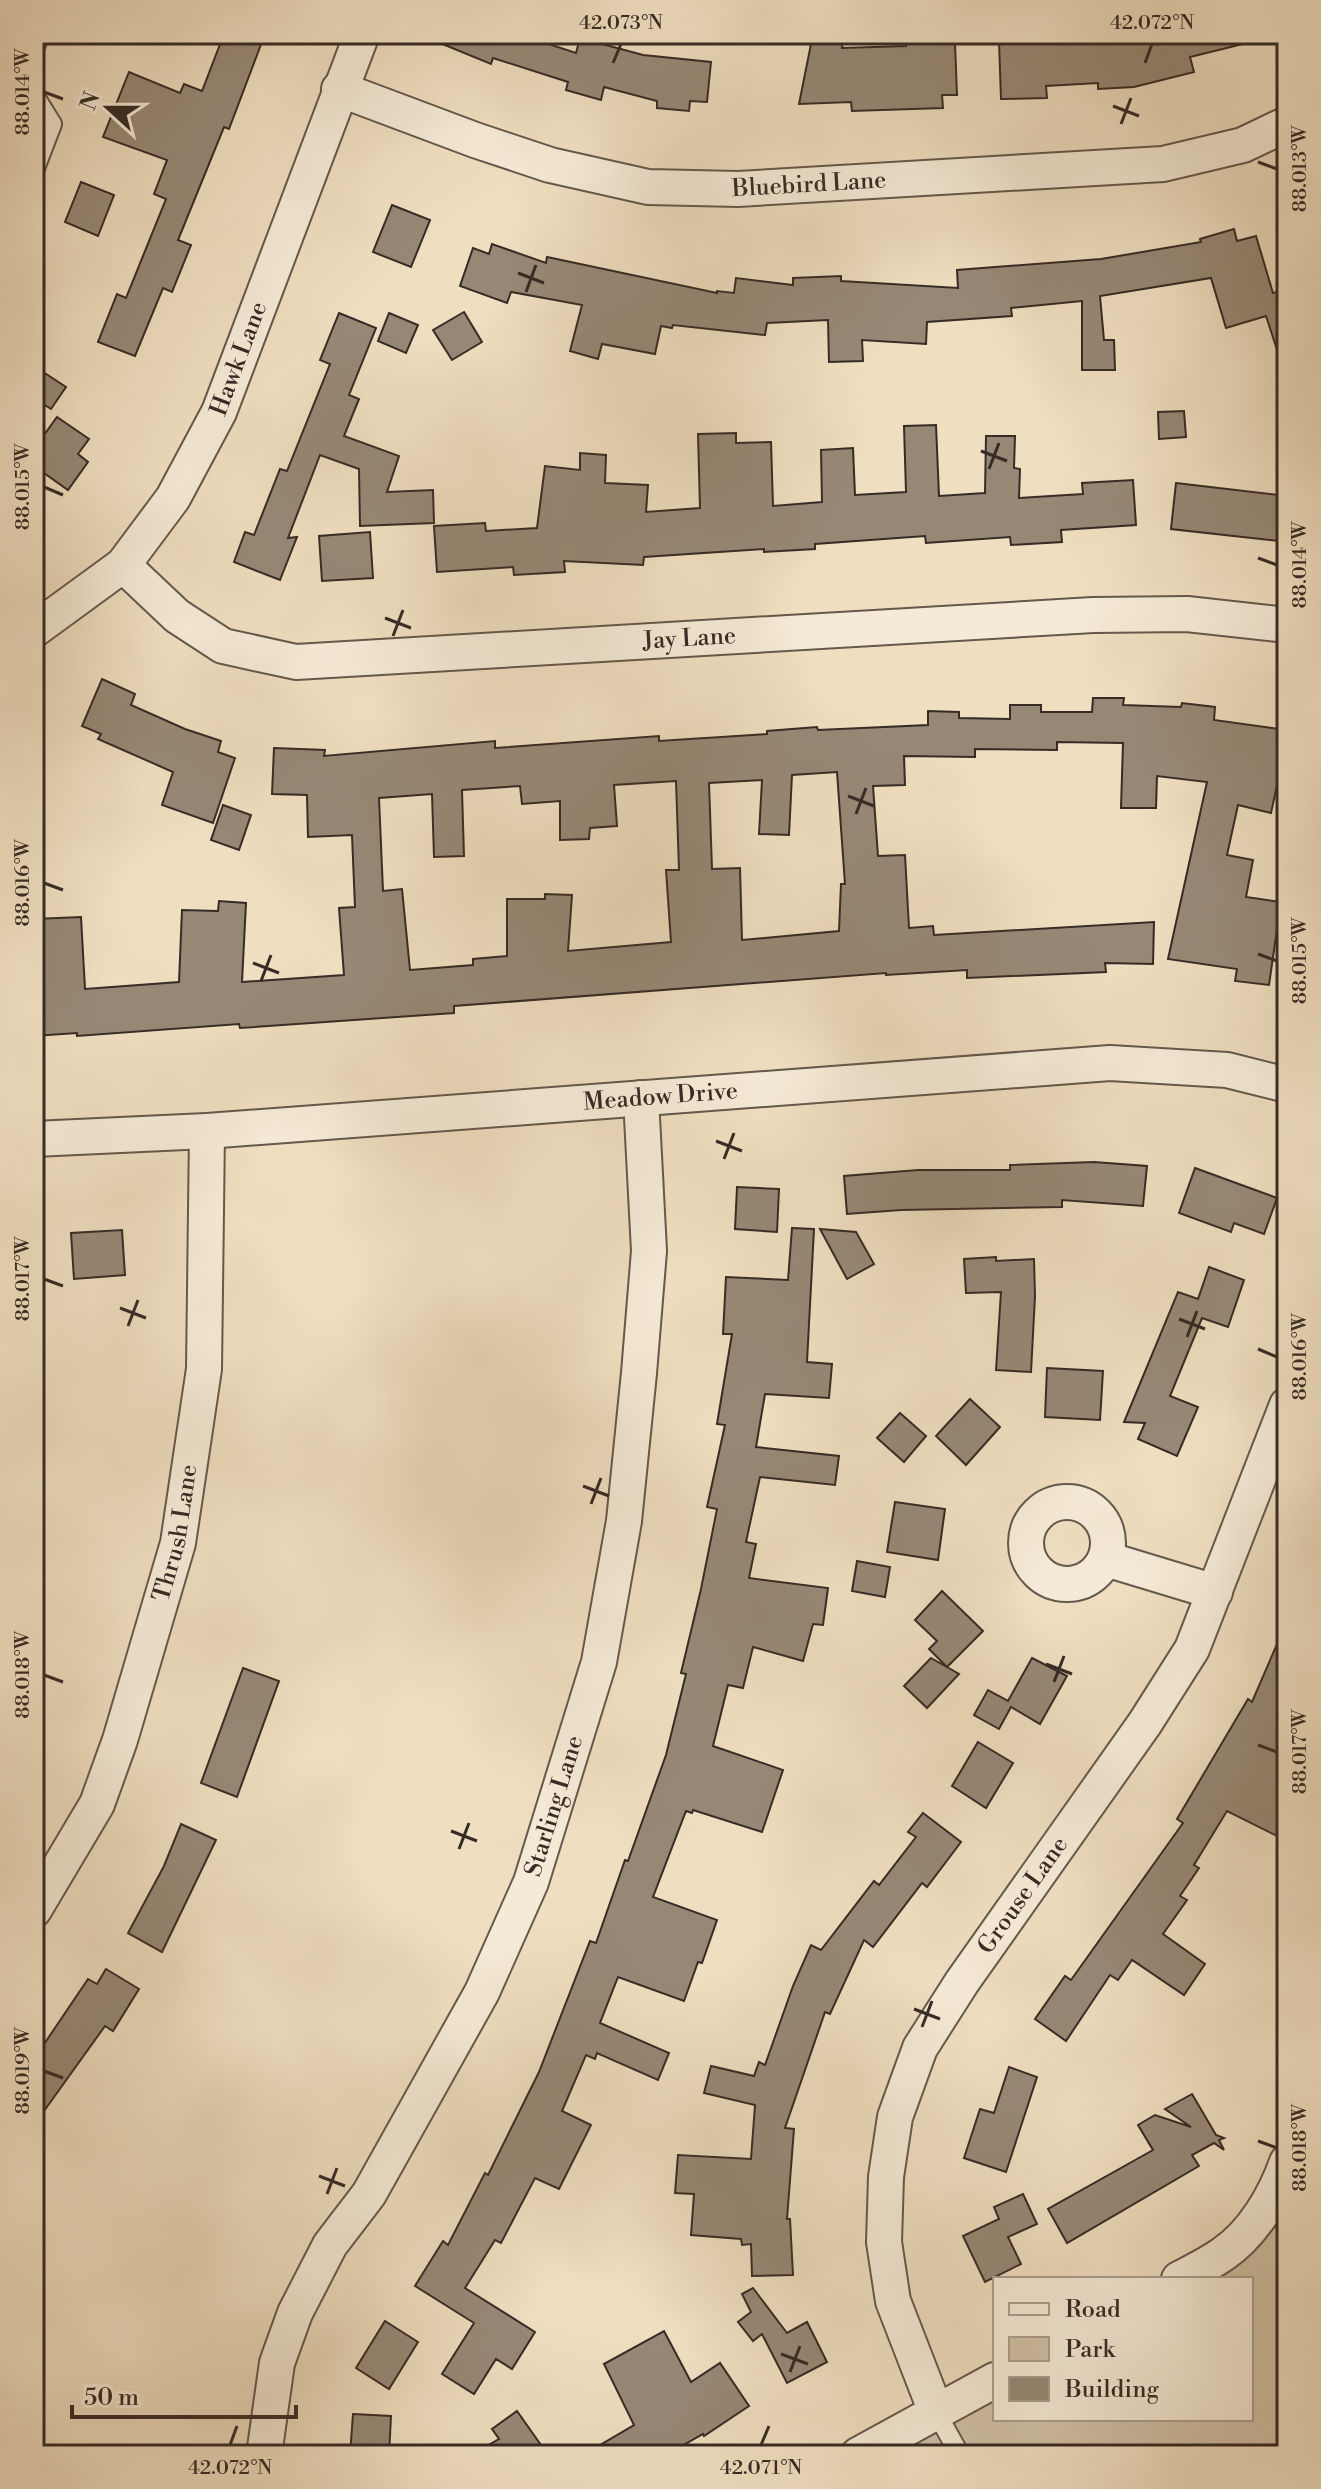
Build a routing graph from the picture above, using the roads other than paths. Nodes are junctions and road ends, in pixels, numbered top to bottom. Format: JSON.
{"nodes":[{"id":1,"x":40,"y":34,"type":"edge"},
{"id":2,"x":362,"y":34,"type":"edge"},
{"id":3,"x":34,"y":50,"type":"edge"},
{"id":4,"x":339,"y":89,"type":"junction"},
{"id":5,"x":34,"y":95,"type":"edge"},
{"id":6,"x":1287,"y":124,"type":"edge"},
{"id":7,"x":34,"y":171,"type":"edge"},
{"id":8,"x":123,"y":565,"type":"junction"},
{"id":9,"x":1287,"y":625,"type":"edge"},
{"id":10,"x":34,"y":630,"type":"edge"},
{"id":11,"x":1287,"y":1085,"type":"edge"},
{"id":12,"x":641,"y":1098,"type":"junction"},
{"id":13,"x":207,"y":1131,"type":"junction"},
{"id":14,"x":34,"y":1139,"type":"edge"},
{"id":15,"x":1287,"y":1405,"type":"edge"},
{"id":16,"x":1106,"y":1559,"type":"dead end"},
{"id":17,"x":1215,"y":1592,"type":"junction"},
{"id":18,"x":34,"y":1910,"type":"edge"},
{"id":19,"x":1287,"y":2162,"type":"edge"},
{"id":20,"x":1183,"y":2277,"type":"edge"},
{"id":21,"x":993,"y":2381,"type":"edge"},
{"id":22,"x":936,"y":2412,"type":"junction"},
{"id":23,"x":264,"y":2455,"type":"edge"},
{"id":24,"x":858,"y":2455,"type":"edge"},
{"id":25,"x":960,"y":2455,"type":"edge"}],
"edges":[{"from":1,"to":3,"type":"lane"},
{"from":2,"to":4,"type":"street","name":"Hawk Lane"},
{"from":4,"to":6,"type":"street","name":"Bluebird Lane"},
{"from":4,"to":8,"type":"street","name":"Hawk Lane"},
{"from":5,"to":7,"type":"lane"},
{"from":8,"to":9,"type":"street","name":"Jay Lane"},
{"from":8,"to":10,"type":"street","name":"Hawk Lane"},
{"from":11,"to":12,"type":"street","name":"Meadow Drive"},
{"from":12,"to":13,"type":"street","name":"Meadow Drive"},
{"from":12,"to":23,"type":"street","name":"Starling Lane"},
{"from":13,"to":14,"type":"street","name":"Meadow Drive"},
{"from":13,"to":18,"type":"street","name":"Thrush Lane"},
{"from":15,"to":17,"type":"street","name":"Grouse Lane"},
{"from":16,"to":17,"type":"street"},
{"from":17,"to":22,"type":"street","name":"Grouse Lane"},
{"from":19,"to":20,"type":"street"},
{"from":21,"to":22,"type":"street"},
{"from":22,"to":24,"type":"street"},
{"from":22,"to":25,"type":"lane"}]}
